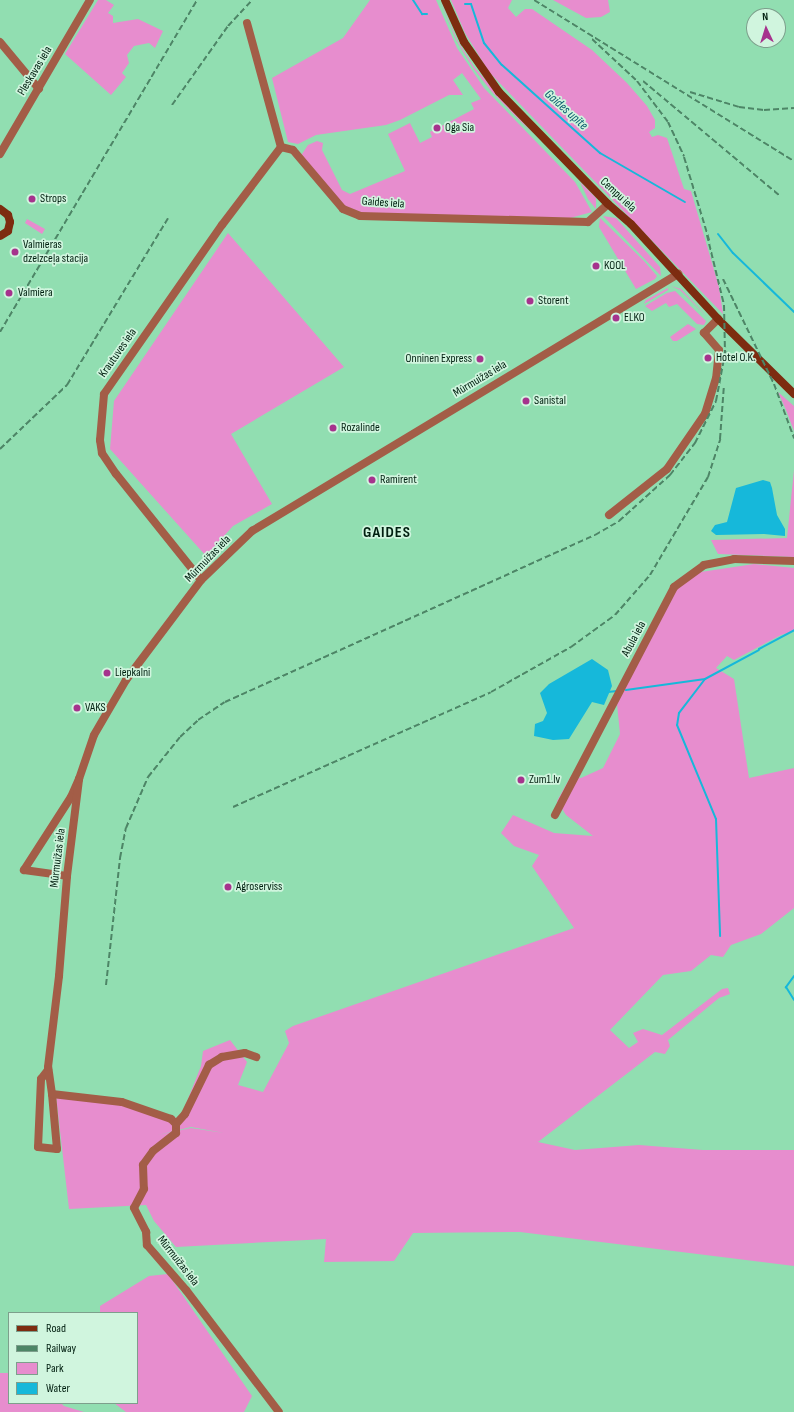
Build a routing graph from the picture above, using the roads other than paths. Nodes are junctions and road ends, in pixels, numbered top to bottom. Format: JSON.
{"nodes":[{"id":1,"x":90,"y":0,"type":"edge"},
{"id":2,"x":445,"y":0,"type":"edge"},
{"id":3,"x":247,"y":23,"type":"dead end"},
{"id":4,"x":0,"y":42,"type":"edge"},
{"id":5,"x":39,"y":89,"type":"junction"},
{"id":6,"x":281,"y":146,"type":"junction"},
{"id":7,"x":0,"y":154,"type":"edge"},
{"id":8,"x":608,"y":204,"type":"junction"},
{"id":9,"x":0,"y":209,"type":"edge"},
{"id":10,"x":0,"y":236,"type":"edge"},
{"id":11,"x":678,"y":274,"type":"junction"},
{"id":12,"x":718,"y":320,"type":"junction"},
{"id":13,"x":794,"y":394,"type":"edge"},
{"id":14,"x":609,"y":515,"type":"dead end"},
{"id":15,"x":794,"y":561,"type":"edge"},
{"id":16,"x":201,"y":580,"type":"junction"},
{"id":17,"x":79,"y":779,"type":"junction"},
{"id":18,"x":555,"y":815,"type":"dead end"},
{"id":19,"x":67,"y":876,"type":"junction"},
{"id":20,"x":256,"y":1056,"type":"dead end"},
{"id":21,"x":48,"y":1070,"type":"junction"},
{"id":22,"x":52,"y":1094,"type":"junction"},
{"id":23,"x":176,"y":1124,"type":"junction"},
{"id":24,"x":280,"y":1412,"type":"edge"}],
"edges":[{"from":1,"to":5,"type":"street","name":"Pleskavas iela"},
{"from":2,"to":8,"type":"main road","name":"Cempu iela"},
{"from":3,"to":6,"type":"street"},
{"from":4,"to":5,"type":"street"},
{"from":5,"to":7,"type":"street","name":"Pleskavas iela"},
{"from":6,"to":8,"type":"street","name":"Gaides iela"},
{"from":6,"to":16,"type":"street","name":"Krautuves iela"},
{"from":8,"to":11,"type":"main road","name":"Cempu iela"},
{"from":9,"to":10,"type":"main road"},
{"from":11,"to":12,"type":"main road","name":"Cempu iela"},
{"from":11,"to":16,"type":"street","name":"Mūrmuižas iela"},
{"from":12,"to":13,"type":"main road","name":"Cempu iela"},
{"from":12,"to":14,"type":"street"},
{"from":15,"to":18,"type":"street","name":"Abula iela"},
{"from":16,"to":17,"type":"street","name":"Mūrmuižas iela"},
{"from":17,"to":19,"type":"street","name":"Mūrmuižas iela"},
{"from":17,"to":19,"type":"street"},
{"from":19,"to":21,"type":"street","name":"Mūrmuižas iela"},
{"from":20,"to":23,"type":"street"},
{"from":21,"to":22,"type":"street","name":"Mūrmuižas iela"},
{"from":21,"to":22,"type":"street","name":"Mūrmuižas iela"},
{"from":22,"to":23,"type":"street"},
{"from":23,"to":24,"type":"street","name":"Mūrmuižas iela"}]}
